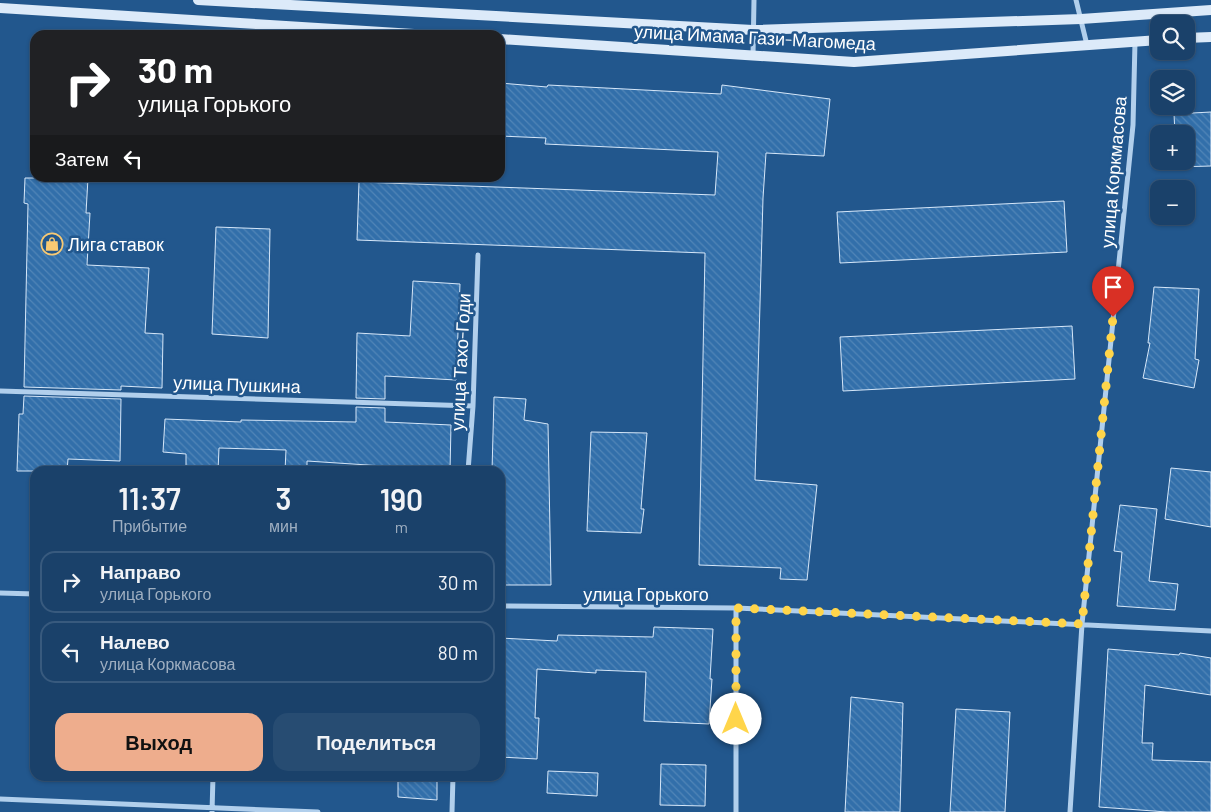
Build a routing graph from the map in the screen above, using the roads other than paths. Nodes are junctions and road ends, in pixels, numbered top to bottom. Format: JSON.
{"nodes":[{"id":1,"x":198,"y":0,"type":"edge"},
{"id":2,"x":754,"y":0,"type":"edge"},
{"id":3,"x":1076,"y":0,"type":"edge"},
{"id":4,"x":0,"y":8,"type":"edge"},
{"id":5,"x":1211,"y":10,"type":"edge"},
{"id":6,"x":1081,"y":20,"type":"junction"},
{"id":7,"x":350,"y":30,"type":"edge"},
{"id":8,"x":753,"y":30,"type":"junction"},
{"id":9,"x":1211,"y":37,"type":"edge"},
{"id":10,"x":1195,"y":38,"type":"edge"},
{"id":11,"x":505,"y":39,"type":"edge"},
{"id":12,"x":1150,"y":41,"type":"edge"},
{"id":13,"x":1135,"y":42,"type":"junction"},
{"id":14,"x":1087,"y":45,"type":"junction"},
{"id":15,"x":753,"y":55,"type":"junction"},
{"id":16,"x":478,"y":255,"type":"dead end"},
{"id":17,"x":0,"y":391,"type":"edge"},
{"id":18,"x":473,"y":406,"type":"junction"},
{"id":19,"x":468,"y":466,"type":"edge"},
{"id":20,"x":0,"y":593,"type":"edge"},
{"id":21,"x":30,"y":594,"type":"edge"},
{"id":22,"x":505,"y":606,"type":"edge"},
{"id":23,"x":736,"y":608,"type":"junction"},
{"id":24,"x":1082,"y":624,"type":"junction"},
{"id":25,"x":1211,"y":630,"type":"edge"},
{"id":26,"x":213,"y":781,"type":"edge"},
{"id":27,"x":453,"y":781,"type":"edge"},
{"id":28,"x":0,"y":799,"type":"edge"},
{"id":29,"x":212,"y":810,"type":"edge"},
{"id":30,"x":318,"y":812,"type":"edge"},
{"id":31,"x":452,"y":812,"type":"edge"},
{"id":32,"x":736,"y":812,"type":"edge"},
{"id":33,"x":1070,"y":812,"type":"edge"}],
"edges":[{"from":1,"to":8,"type":"main road"},
{"from":2,"to":8,"type":"street"},
{"from":3,"to":6,"type":"street"},
{"from":4,"to":7,"type":"main road"},
{"from":5,"to":6,"type":"main road"},
{"from":6,"to":8,"type":"main road"},
{"from":6,"to":14,"type":"street"},
{"from":8,"to":15,"type":"street"},
{"from":9,"to":10,"type":"main road"},
{"from":11,"to":15,"type":"main road","name":"улица Имама Гази-Магомеда"},
{"from":12,"to":13,"type":"main road","name":"улица Имама Гази-Магомеда"},
{"from":13,"to":14,"type":"main road","name":"улица Имама Гази-Магомеда"},
{"from":13,"to":24,"type":"street","name":"улица Коркмасова"},
{"from":14,"to":15,"type":"main road","name":"улица Имама Гази-Магомеда"},
{"from":16,"to":18,"type":"street","name":"улица Тахо-Годи"},
{"from":17,"to":18,"type":"street","name":"улица Пушкина"},
{"from":18,"to":19,"type":"street","name":"улица Тахо-Годи"},
{"from":20,"to":21,"type":"street"},
{"from":22,"to":23,"type":"street","name":"улица Горького"},
{"from":23,"to":24,"type":"street","name":"улица Горького"},
{"from":23,"to":32,"type":"street"},
{"from":24,"to":25,"type":"street","name":"улица Горького"},
{"from":24,"to":33,"type":"street","name":"улица Коркмасова"},
{"from":26,"to":29,"type":"street"},
{"from":27,"to":31,"type":"street"},
{"from":28,"to":29,"type":"street"},
{"from":29,"to":30,"type":"street"}]}
